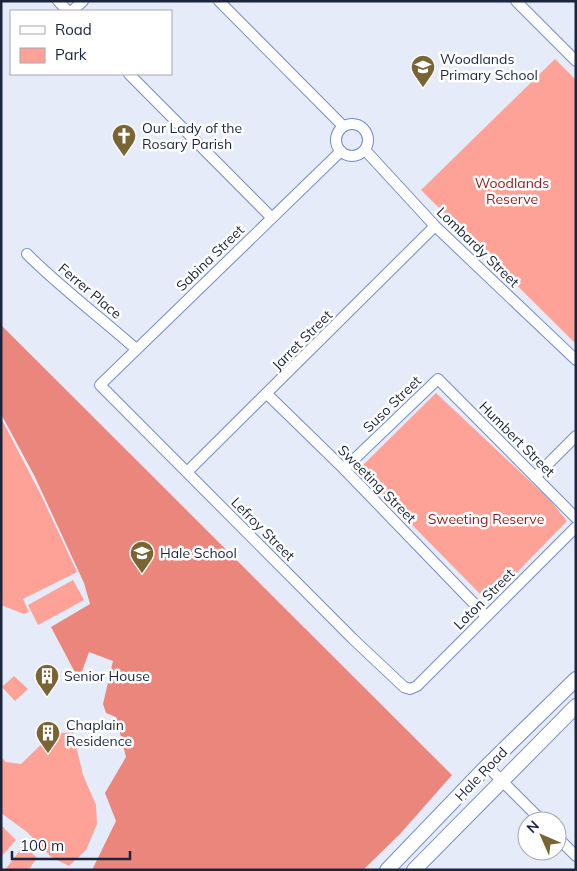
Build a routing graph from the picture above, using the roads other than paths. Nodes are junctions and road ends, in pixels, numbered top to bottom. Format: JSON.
{"nodes":[{"id":1,"x":58,"y":1,"type":"edge"},
{"id":2,"x":83,"y":1,"type":"edge"},
{"id":3,"x":219,"y":1,"type":"edge"},
{"id":4,"x":516,"y":1,"type":"edge"},
{"id":5,"x":67,"y":10,"type":"edge"},
{"id":6,"x":73,"y":10,"type":"edge"},
{"id":7,"x":575,"y":58,"type":"edge"},
{"id":8,"x":130,"y":75,"type":"edge"},
{"id":9,"x":343,"y":126,"type":"junction"},
{"id":10,"x":364,"y":150,"type":"junction"},
{"id":11,"x":341,"y":151,"type":"junction"},
{"id":12,"x":272,"y":218,"type":"junction"},
{"id":13,"x":435,"y":226,"type":"junction"},
{"id":14,"x":27,"y":254,"type":"dead end"},
{"id":15,"x":136,"y":349,"type":"junction"},
{"id":16,"x":576,"y":360,"type":"edge"},
{"id":17,"x":438,"y":378,"type":"joint"},
{"id":18,"x":100,"y":385,"type":"joint"},
{"id":19,"x":267,"y":394,"type":"junction"},
{"id":20,"x":576,"y":436,"type":"edge"},
{"id":21,"x":344,"y":469,"type":"junction"},
{"id":22,"x":187,"y":472,"type":"junction"},
{"id":23,"x":535,"y":477,"type":"junction"},
{"id":24,"x":576,"y":518,"type":"edge"},
{"id":25,"x":576,"y":527,"type":"edge"},
{"id":26,"x":486,"y":616,"type":"junction"},
{"id":27,"x":576,"y":680,"type":"edge"},
{"id":28,"x":410,"y":689,"type":"joint"},
{"id":29,"x":576,"y":706,"type":"edge"},
{"id":30,"x":487,"y":766,"type":"junction"},
{"id":31,"x":501,"y":780,"type":"junction"},
{"id":32,"x":532,"y":811,"type":"edge"},
{"id":33,"x":567,"y":847,"type":"edge"},
{"id":34,"x":576,"y":856,"type":"edge"},
{"id":35,"x":387,"y":870,"type":"edge"},
{"id":36,"x":414,"y":870,"type":"edge"}],
"edges":[{"from":1,"to":5,"type":"street"},
{"from":2,"to":6,"type":"street"},
{"from":3,"to":9,"type":"street"},
{"from":4,"to":7,"type":"street"},
{"from":8,"to":12,"type":"street"},
{"from":9,"to":10,"type":"street"},
{"from":9,"to":11,"type":"street"},
{"from":10,"to":11,"type":"street"},
{"from":10,"to":13,"type":"street","name":"Lombardy Street"},
{"from":11,"to":12,"type":"street","name":"Sabina Street"},
{"from":12,"to":15,"type":"street","name":"Sabina Street"},
{"from":13,"to":16,"type":"street","name":"Lombardy Street"},
{"from":13,"to":19,"type":"street","name":"Jarret Street"},
{"from":14,"to":15,"type":"street","name":"Ferrer Place"},
{"from":15,"to":18,"type":"street","name":"Sabina Street"},
{"from":17,"to":21,"type":"street","name":"Suso Street"},
{"from":17,"to":23,"type":"street","name":"Humbert Street"},
{"from":18,"to":22,"type":"street","name":"Lefroy Street"},
{"from":19,"to":21,"type":"street","name":"Sweeting Street"},
{"from":19,"to":22,"type":"street","name":"Jarret Street"},
{"from":20,"to":23,"type":"street"},
{"from":21,"to":26,"type":"street","name":"Sweeting Street"},
{"from":22,"to":28,"type":"street","name":"Lefroy Street"},
{"from":23,"to":24,"type":"street","name":"Humbert Street"},
{"from":25,"to":26,"type":"street","name":"Loton Street"},
{"from":26,"to":28,"type":"street","name":"Loton Street"},
{"from":27,"to":30,"type":"main road","name":"Hale Road"},
{"from":29,"to":31,"type":"main road","name":"Hale Road"},
{"from":30,"to":31,"type":"street"},
{"from":30,"to":35,"type":"main road","name":"Hale Road"},
{"from":31,"to":32,"type":"street"},
{"from":31,"to":36,"type":"main road","name":"Hale Road"},
{"from":33,"to":34,"type":"street"}]}
